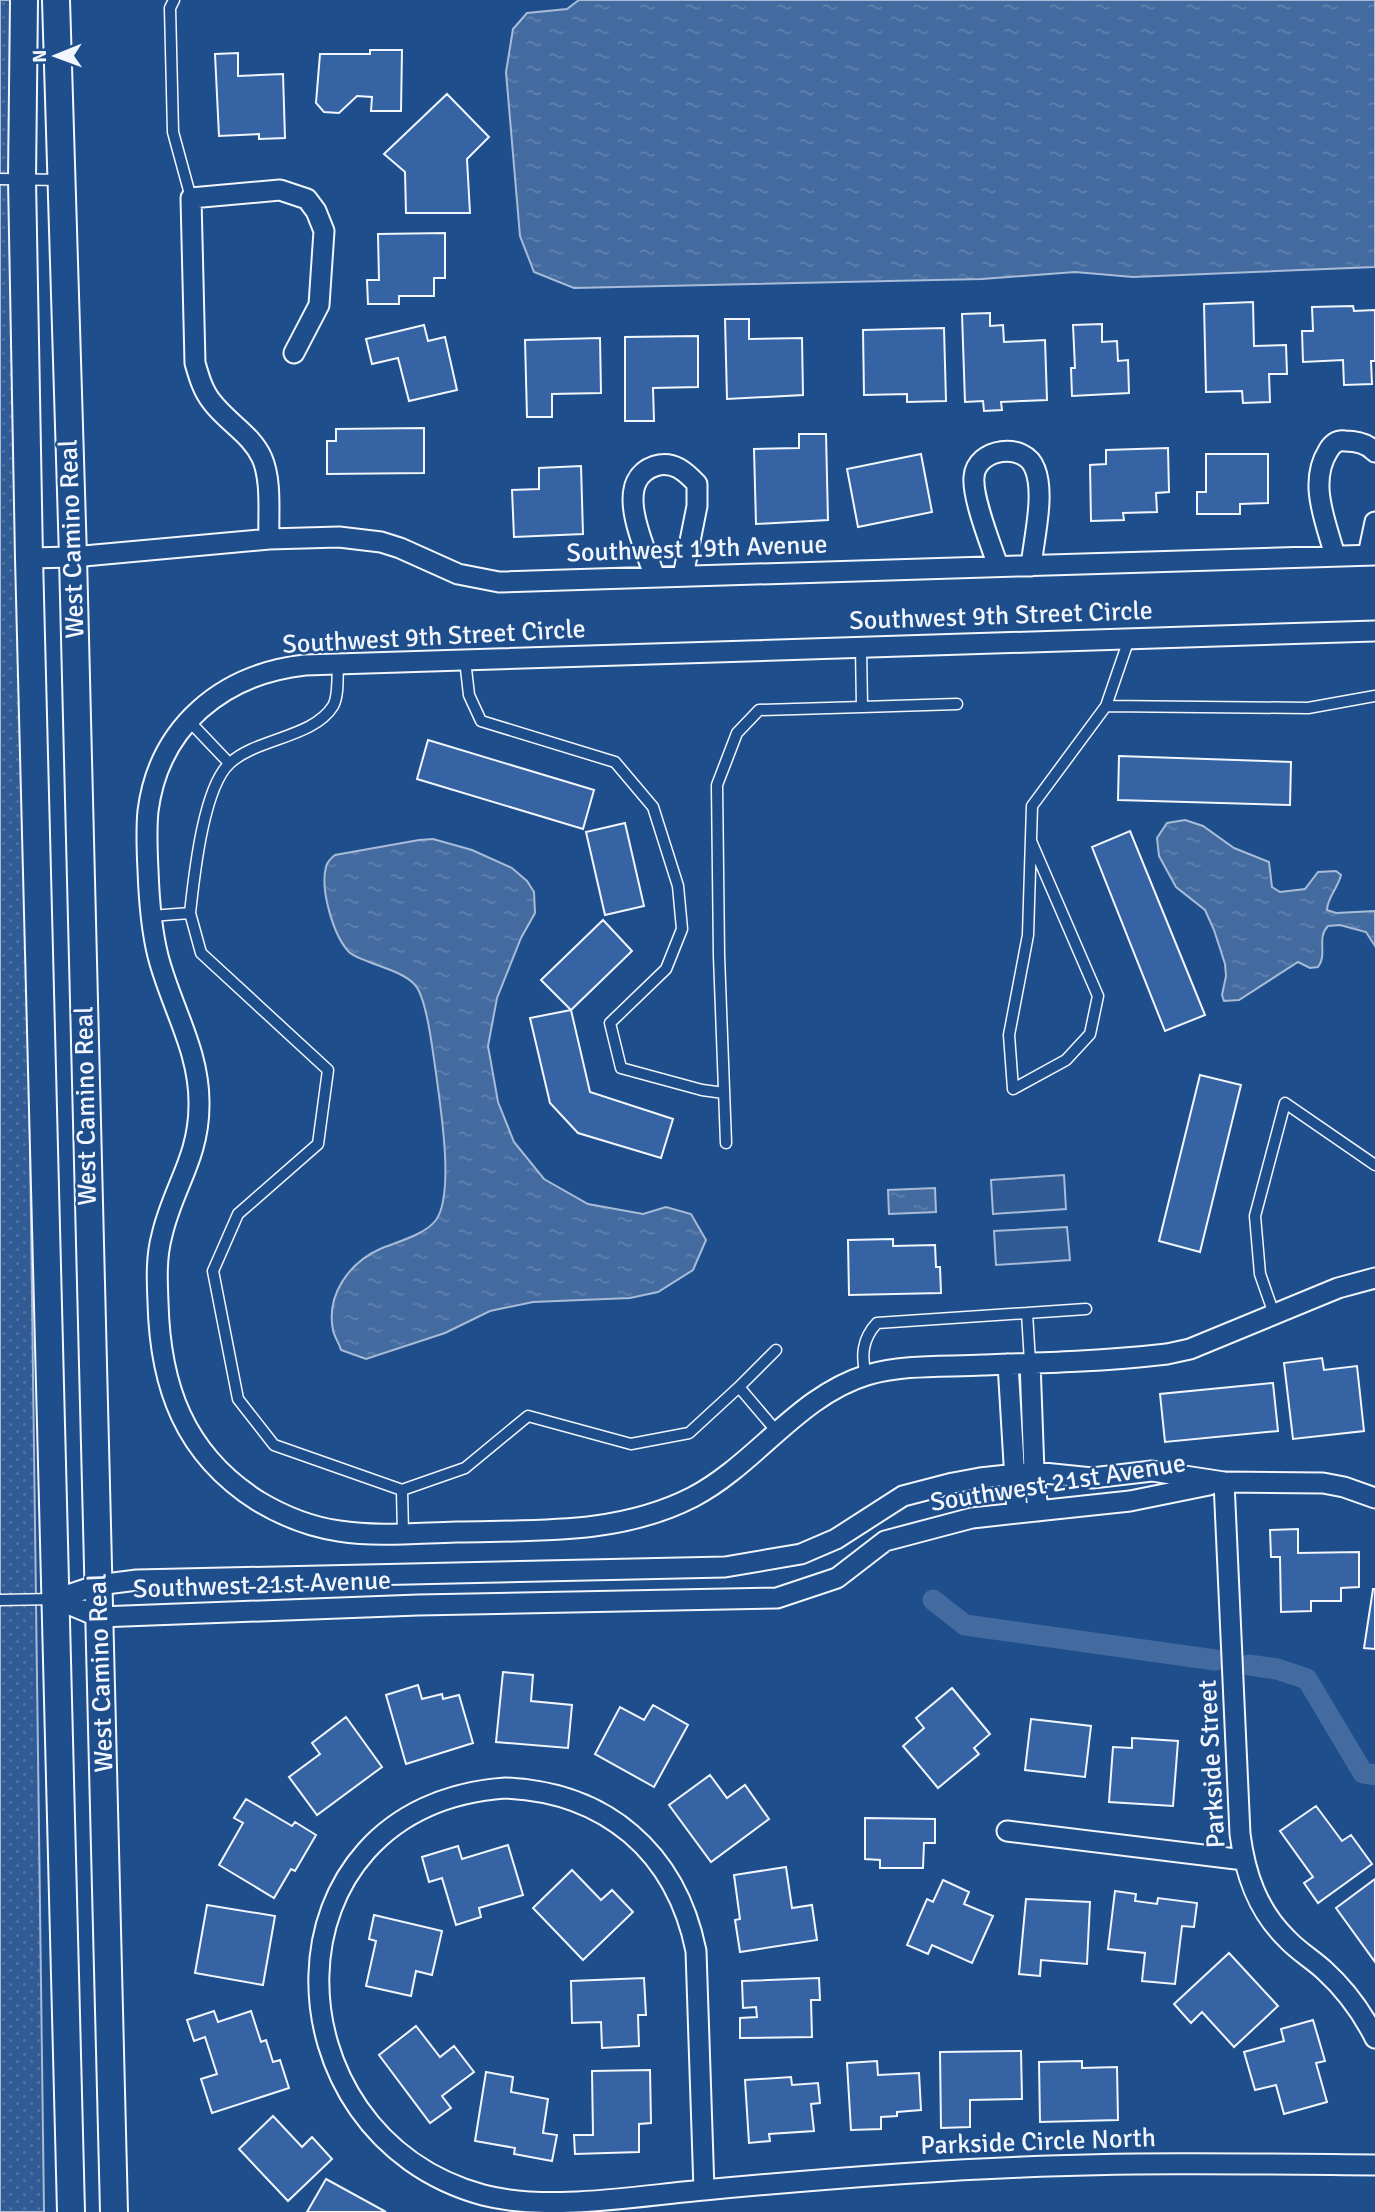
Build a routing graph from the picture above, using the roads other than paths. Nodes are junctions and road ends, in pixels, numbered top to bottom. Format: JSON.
{"nodes":[{"id":1,"x":24,"y":0,"type":"edge"},
{"id":2,"x":56,"y":0,"type":"edge"},
{"id":3,"x":174,"y":0,"type":"edge"},
{"id":4,"x":11,"y":179,"type":"edge"},
{"id":5,"x":62,"y":180,"type":"junction"},
{"id":6,"x":191,"y":198,"type":"junction"},
{"id":7,"x":294,"y":353,"type":"dead end"},
{"id":8,"x":1375,"y":452,"type":"edge"},
{"id":9,"x":1375,"y":522,"type":"edge"},
{"id":10,"x":269,"y":539,"type":"junction"},
{"id":11,"x":1371,"y":555,"type":"edge"},
{"id":12,"x":1335,"y":556,"type":"junction"},
{"id":13,"x":73,"y":557,"type":"junction"},
{"id":14,"x":29,"y":558,"type":"junction"},
{"id":15,"x":998,"y":566,"type":"junction"},
{"id":16,"x":1031,"y":566,"type":"junction"},
{"id":17,"x":683,"y":576,"type":"junction"},
{"id":18,"x":655,"y":577,"type":"junction"},
{"id":19,"x":1375,"y":631,"type":"edge"},
{"id":20,"x":1129,"y":639,"type":"junction"},
{"id":21,"x":861,"y":647,"type":"junction"},
{"id":22,"x":466,"y":660,"type":"junction"},
{"id":23,"x":338,"y":664,"type":"junction"},
{"id":24,"x":1375,"y":696,"type":"edge"},
{"id":25,"x":957,"y":704,"type":"dead end"},
{"id":26,"x":1106,"y":706,"type":"junction"},
{"id":27,"x":862,"y":707,"type":"junction"},
{"id":28,"x":189,"y":721,"type":"junction"},
{"id":29,"x":229,"y":763,"type":"junction"},
{"id":30,"x":1031,"y":841,"type":"junction"},
{"id":31,"x":190,"y":913,"type":"junction"},
{"id":32,"x":150,"y":916,"type":"junction"},
{"id":33,"x":724,"y":1093,"type":"junction"},
{"id":34,"x":726,"y":1143,"type":"dead end"},
{"id":35,"x":1375,"y":1165,"type":"edge"},
{"id":36,"x":1375,"y":1278,"type":"edge"},
{"id":37,"x":1087,"y":1308,"type":"dead end"},
{"id":38,"x":1027,"y":1313,"type":"junction"},
{"id":39,"x":1274,"y":1314,"type":"junction"},
{"id":40,"x":776,"y":1350,"type":"dead end"},
{"id":41,"x":1030,"y":1362,"type":"junction"},
{"id":42,"x":1008,"y":1364,"type":"junction"},
{"id":43,"x":866,"y":1376,"type":"junction"},
{"id":44,"x":739,"y":1387,"type":"junction"},
{"id":45,"x":778,"y":1433,"type":"junction"},
{"id":46,"x":1024,"y":1474,"type":"junction"},
{"id":47,"x":1224,"y":1482,"type":"junction"},
{"id":48,"x":402,"y":1490,"type":"junction"},
{"id":49,"x":1375,"y":1498,"type":"edge"},
{"id":50,"x":1038,"y":1511,"type":"junction"},
{"id":51,"x":1017,"y":1513,"type":"junction"},
{"id":52,"x":402,"y":1533,"type":"junction"},
{"id":53,"x":98,"y":1585,"type":"junction"},
{"id":54,"x":56,"y":1599,"type":"junction"},
{"id":55,"x":0,"y":1600,"type":"edge"},
{"id":56,"x":100,"y":1617,"type":"junction"},
{"id":57,"x":1007,"y":1830,"type":"dead end"},
{"id":58,"x":1244,"y":1860,"type":"junction"},
{"id":59,"x":1375,"y":2038,"type":"edge"},
{"id":60,"x":1375,"y":2165,"type":"edge"},
{"id":61,"x":704,"y":2190,"type":"junction"},
{"id":62,"x":71,"y":2212,"type":"edge"},
{"id":63,"x":114,"y":2212,"type":"edge"}],
"edges":[{"from":1,"to":4,"type":"street","name":"West Camino Real"},
{"from":2,"to":5,"type":"street","name":"West Camino Real"},
{"from":3,"to":6,"type":"lane"},
{"from":4,"to":5,"type":"lane"},
{"from":4,"to":14,"type":"street","name":"West Camino Real"},
{"from":5,"to":13,"type":"street","name":"West Camino Real"},
{"from":6,"to":7,"type":"street"},
{"from":6,"to":10,"type":"street"},
{"from":8,"to":12,"type":"street"},
{"from":9,"to":11,"type":"street"},
{"from":10,"to":13,"type":"street","name":"Southwest 19th Avenue"},
{"from":10,"to":18,"type":"street","name":"Southwest 19th Avenue"},
{"from":11,"to":12,"type":"street","name":"Southwest 19th Avenue"},
{"from":12,"to":16,"type":"street","name":"Southwest 19th Avenue"},
{"from":13,"to":14,"type":"street","name":"Southwest 19th Avenue"},
{"from":13,"to":53,"type":"street","name":"West Camino Real"},
{"from":14,"to":54,"type":"street","name":"West Camino Real"},
{"from":15,"to":16,"type":"street","name":"Southwest 19th Avenue"},
{"from":15,"to":16,"type":"street"},
{"from":15,"to":17,"type":"street","name":"Southwest 19th Avenue"},
{"from":17,"to":18,"type":"street","name":"Southwest 19th Avenue"},
{"from":17,"to":18,"type":"street"},
{"from":19,"to":20,"type":"street","name":"Southwest 9th Street Circle"},
{"from":20,"to":21,"type":"street","name":"Southwest 9th Street Circle"},
{"from":20,"to":26,"type":"lane"},
{"from":21,"to":22,"type":"street","name":"Southwest 9th Street Circle"},
{"from":21,"to":27,"type":"lane"},
{"from":22,"to":23,"type":"street","name":"Southwest 9th Street Circle"},
{"from":22,"to":33,"type":"lane"},
{"from":23,"to":28,"type":"street","name":"Southwest 9th Street Circle"},
{"from":23,"to":29,"type":"lane"},
{"from":24,"to":26,"type":"lane"},
{"from":25,"to":27,"type":"lane"},
{"from":26,"to":30,"type":"lane"},
{"from":27,"to":33,"type":"lane"},
{"from":28,"to":29,"type":"lane"},
{"from":28,"to":32,"type":"street","name":"Southwest 9th Street Circle"},
{"from":29,"to":31,"type":"lane"},
{"from":30,"to":30,"type":"lane"},
{"from":31,"to":32,"type":"lane"},
{"from":31,"to":48,"type":"lane"},
{"from":32,"to":52,"type":"street","name":"Southwest 9th Street Circle"},
{"from":33,"to":34,"type":"lane"},
{"from":35,"to":39,"type":"lane"},
{"from":36,"to":39,"type":"street","name":"Southwest 9th Street Circle"},
{"from":37,"to":38,"type":"lane"},
{"from":38,"to":41,"type":"lane"},
{"from":38,"to":43,"type":"lane"},
{"from":39,"to":41,"type":"street","name":"Southwest 9th Street Circle"},
{"from":40,"to":44,"type":"lane"},
{"from":41,"to":42,"type":"street","name":"Southwest 9th Street Circle"},
{"from":41,"to":46,"type":"street"},
{"from":42,"to":43,"type":"street","name":"Southwest 9th Street Circle"},
{"from":42,"to":46,"type":"street"},
{"from":43,"to":45,"type":"street","name":"Southwest 9th Street Circle"},
{"from":44,"to":45,"type":"lane"},
{"from":44,"to":48,"type":"lane"},
{"from":45,"to":52,"type":"street","name":"Southwest 9th Street Circle"},
{"from":46,"to":47,"type":"street","name":"Southwest 21st Avenue"},
{"from":46,"to":50,"type":"street"},
{"from":46,"to":51,"type":"street"},
{"from":46,"to":53,"type":"street","name":"Southwest 21st Avenue"},
{"from":47,"to":49,"type":"street","name":"Southwest 21st Avenue"},
{"from":47,"to":50,"type":"street","name":"Southwest 21st Avenue"},
{"from":47,"to":58,"type":"street","name":"Parkside Street"},
{"from":48,"to":52,"type":"lane"},
{"from":50,"to":51,"type":"street","name":"Southwest 21st Avenue"},
{"from":51,"to":56,"type":"street","name":"Southwest 21st Avenue"},
{"from":53,"to":54,"type":"street","name":"Southwest 21st Avenue"},
{"from":53,"to":56,"type":"street","name":"West Camino Real"},
{"from":54,"to":55,"type":"lane"},
{"from":54,"to":56,"type":"street","name":"Southwest 21st Avenue"},
{"from":54,"to":62,"type":"street","name":"West Camino Real"},
{"from":56,"to":63,"type":"street","name":"West Camino Real"},
{"from":57,"to":58,"type":"street"},
{"from":58,"to":59,"type":"street","name":"Parkside Street"},
{"from":60,"to":61,"type":"street","name":"Parkside Circle North"},
{"from":61,"to":61,"type":"street","name":"Parkside Circle North"}]}
